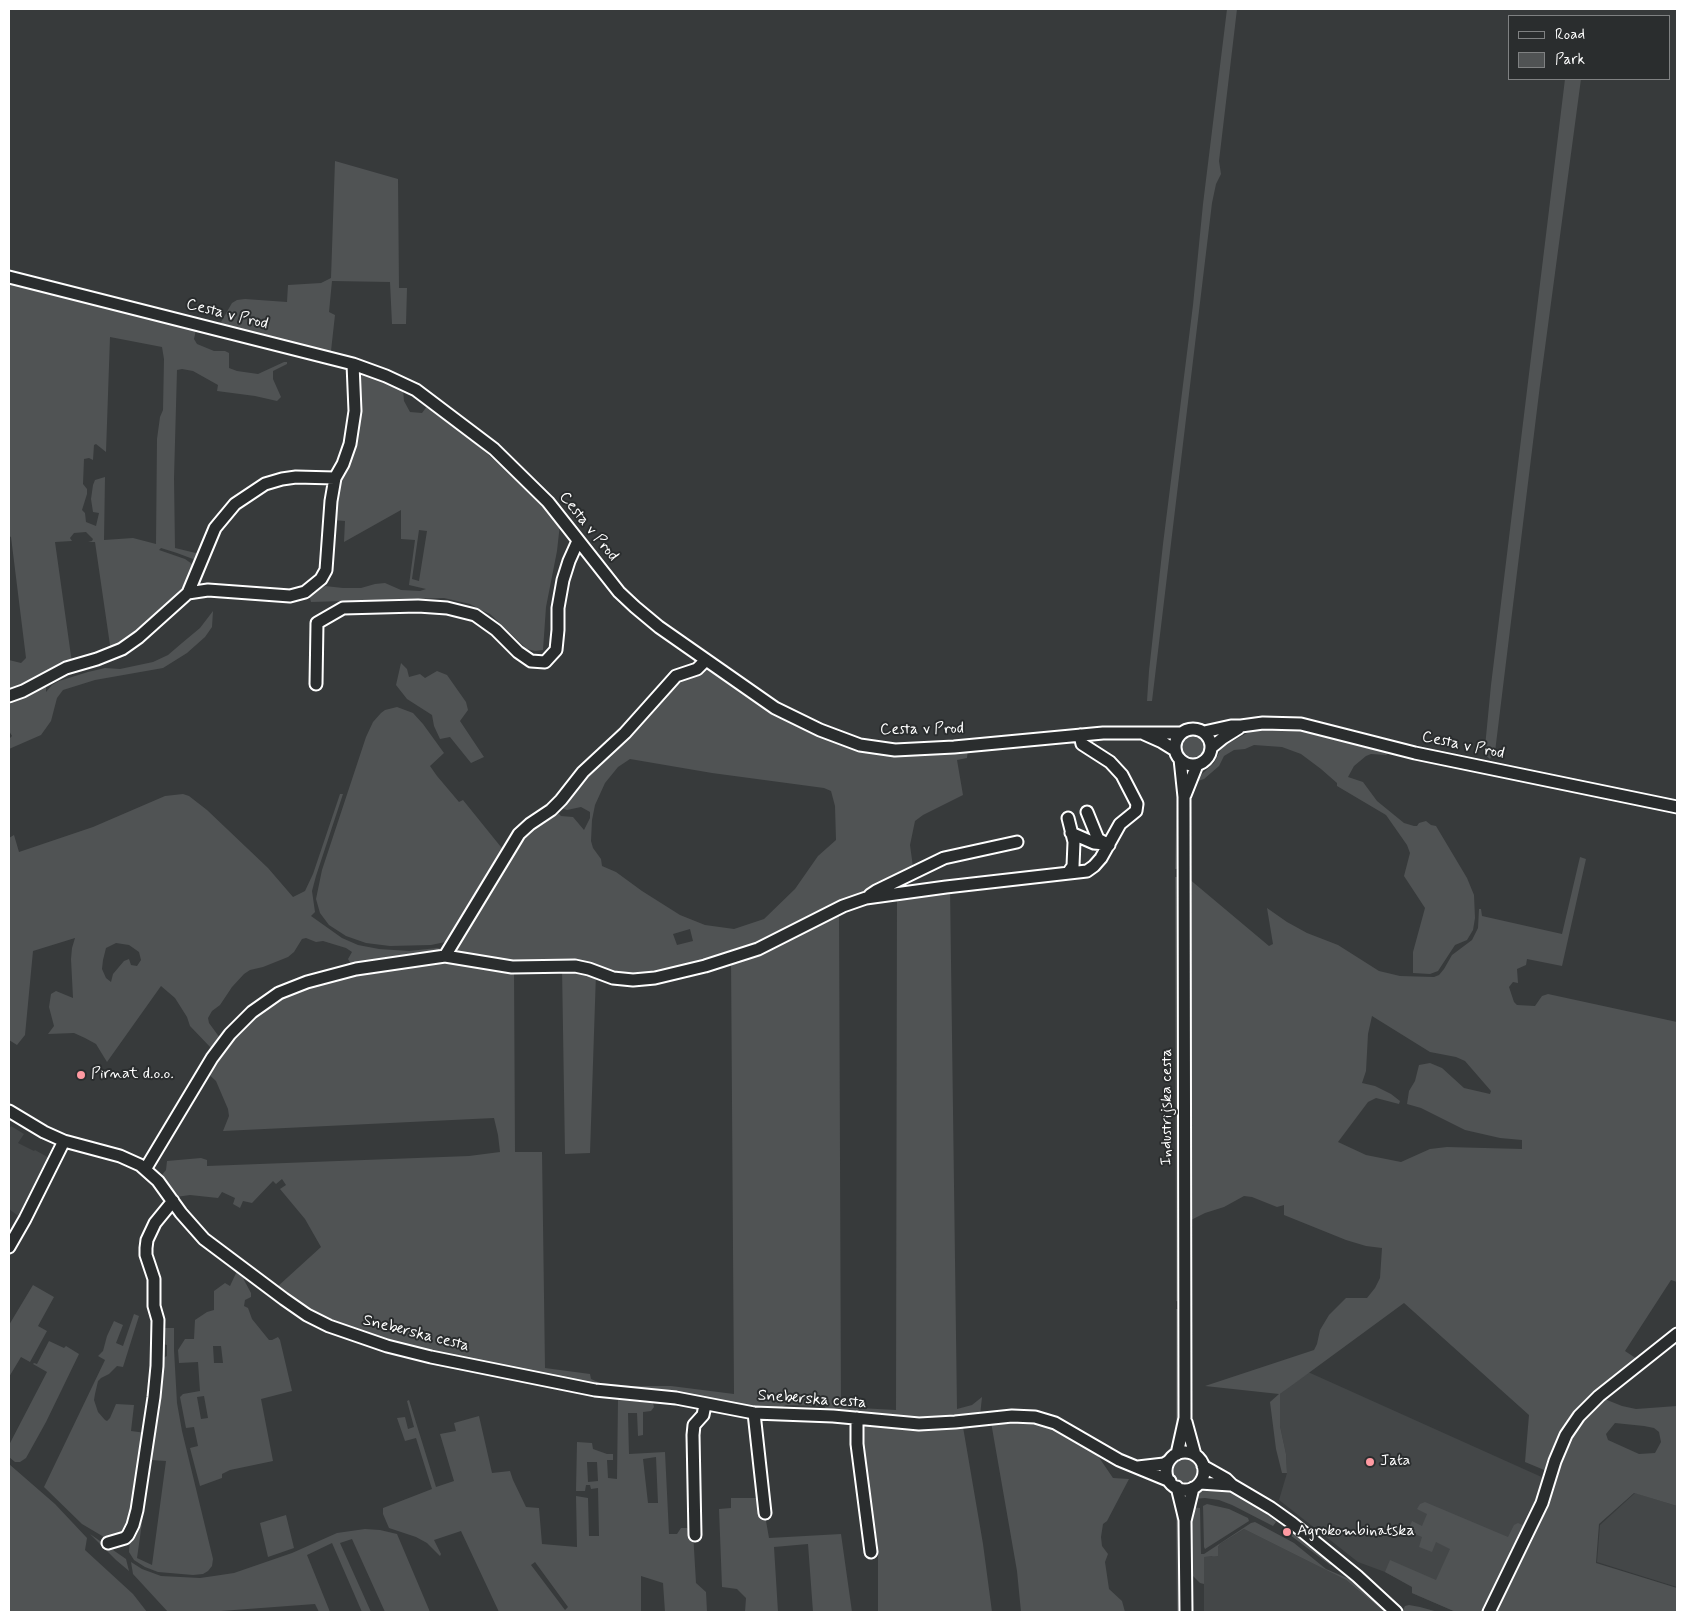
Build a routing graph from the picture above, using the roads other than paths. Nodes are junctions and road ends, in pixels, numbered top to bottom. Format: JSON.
{"nodes":[{"id":1,"x":9,"y":276,"type":"edge"},
{"id":2,"x":353,"y":364,"type":"junction"},
{"id":3,"x":335,"y":478,"type":"junction"},
{"id":4,"x":578,"y":541,"type":"junction"},
{"id":5,"x":188,"y":593,"type":"junction"},
{"id":6,"x":706,"y":660,"type":"junction"},
{"id":7,"x":316,"y":684,"type":"dead end"},
{"id":8,"x":9,"y":696,"type":"edge"},
{"id":9,"x":1241,"y":726,"type":"junction"},
{"id":10,"x":1204,"y":732,"type":"junction"},
{"id":11,"x":1181,"y":733,"type":"junction"},
{"id":12,"x":1142,"y":734,"type":"junction"},
{"id":13,"x":1080,"y":735,"type":"junction"},
{"id":14,"x":1212,"y":747,"type":"junction"},
{"id":15,"x":1178,"y":755,"type":"junction"},
{"id":16,"x":1197,"y":765,"type":"junction"},
{"id":17,"x":1184,"y":796,"type":"junction"},
{"id":18,"x":1677,"y":807,"type":"edge"},
{"id":19,"x":1087,"y":812,"type":"dead end"},
{"id":20,"x":1068,"y":818,"type":"dead end"},
{"id":21,"x":1071,"y":832,"type":"junction"},
{"id":22,"x":1017,"y":842,"type":"dead end"},
{"id":23,"x":1109,"y":845,"type":"junction"},
{"id":24,"x":1068,"y":873,"type":"junction"},
{"id":25,"x":866,"y":898,"type":"junction"},
{"id":26,"x":444,"y":956,"type":"junction"},
{"id":27,"x":9,"y":1111,"type":"edge"},
{"id":28,"x":64,"y":1141,"type":"junction"},
{"id":29,"x":146,"y":1168,"type":"junction"},
{"id":30,"x":173,"y":1201,"type":"junction"},
{"id":31,"x":9,"y":1247,"type":"edge"},
{"id":32,"x":1677,"y":1334,"type":"edge"},
{"id":33,"x":704,"y":1404,"type":"junction"},
{"id":34,"x":754,"y":1413,"type":"junction"},
{"id":35,"x":857,"y":1418,"type":"junction"},
{"id":36,"x":1185,"y":1418,"type":"junction"},
{"id":37,"x":1195,"y":1455,"type":"junction"},
{"id":38,"x":1173,"y":1458,"type":"junction"},
{"id":39,"x":1203,"y":1466,"type":"junction"},
{"id":40,"x":1138,"y":1467,"type":"junction"},
{"id":41,"x":1173,"y":1484,"type":"junction"},
{"id":42,"x":1196,"y":1485,"type":"junction"},
{"id":43,"x":1232,"y":1485,"type":"junction"},
{"id":44,"x":765,"y":1513,"type":"dead end"},
{"id":45,"x":1185,"y":1521,"type":"junction"},
{"id":46,"x":695,"y":1535,"type":"dead end"},
{"id":47,"x":108,"y":1543,"type":"dead end"},
{"id":48,"x":870,"y":1552,"type":"dead end"},
{"id":49,"x":1186,"y":1612,"type":"edge"},
{"id":50,"x":1396,"y":1612,"type":"edge"},
{"id":51,"x":1489,"y":1612,"type":"edge"}],
"edges":[{"from":1,"to":2,"type":"street","name":"Cesta v Prod"},
{"from":2,"to":3,"type":"street"},
{"from":2,"to":4,"type":"street","name":"Cesta v Prod"},
{"from":3,"to":5,"type":"street"},
{"from":3,"to":5,"type":"street"},
{"from":4,"to":6,"type":"street","name":"Cesta v Prod"},
{"from":4,"to":7,"type":"street"},
{"from":5,"to":8,"type":"street"},
{"from":6,"to":13,"type":"street","name":"Cesta v Prod"},
{"from":6,"to":26,"type":"street"},
{"from":9,"to":10,"type":"street","name":"Cesta v Prod"},
{"from":9,"to":14,"type":"street"},
{"from":9,"to":18,"type":"street","name":"Cesta v Prod"},
{"from":10,"to":11,"type":"street"},
{"from":10,"to":14,"type":"street"},
{"from":11,"to":12,"type":"street","name":"Cesta v Prod"},
{"from":11,"to":15,"type":"street"},
{"from":12,"to":13,"type":"street","name":"Cesta v Prod"},
{"from":12,"to":15,"type":"street","name":"Cesta v Prod"},
{"from":13,"to":23,"type":"street"},
{"from":14,"to":16,"type":"street"},
{"from":15,"to":16,"type":"street"},
{"from":15,"to":17,"type":"street","name":"Industrijska cesta"},
{"from":16,"to":17,"type":"street","name":"Industrijska cesta"},
{"from":17,"to":36,"type":"street","name":"Industrijska cesta"},
{"from":19,"to":23,"type":"street"},
{"from":20,"to":21,"type":"street"},
{"from":21,"to":23,"type":"street"},
{"from":21,"to":24,"type":"street"},
{"from":22,"to":25,"type":"street"},
{"from":23,"to":24,"type":"street"},
{"from":24,"to":25,"type":"street"},
{"from":25,"to":26,"type":"street"},
{"from":26,"to":29,"type":"street"},
{"from":27,"to":28,"type":"street","name":"Sneberska cesta"},
{"from":28,"to":29,"type":"street","name":"Sneberska cesta"},
{"from":28,"to":31,"type":"street"},
{"from":29,"to":30,"type":"street","name":"Sneberska cesta"},
{"from":30,"to":33,"type":"street","name":"Sneberska cesta"},
{"from":30,"to":47,"type":"street"},
{"from":32,"to":51,"type":"street"},
{"from":33,"to":34,"type":"street","name":"Sneberska cesta"},
{"from":33,"to":46,"type":"street"},
{"from":34,"to":35,"type":"street","name":"Sneberska cesta"},
{"from":34,"to":44,"type":"street"},
{"from":35,"to":40,"type":"street","name":"Sneberska cesta"},
{"from":35,"to":48,"type":"street"},
{"from":36,"to":37,"type":"street","name":"Industrijska cesta"},
{"from":36,"to":38,"type":"street","name":"Industrijska cesta"},
{"from":37,"to":38,"type":"street"},
{"from":37,"to":39,"type":"street"},
{"from":38,"to":40,"type":"street"},
{"from":38,"to":41,"type":"street"},
{"from":39,"to":42,"type":"street"},
{"from":39,"to":43,"type":"street"},
{"from":40,"to":41,"type":"street","name":"Sneberska cesta"},
{"from":41,"to":42,"type":"street"},
{"from":41,"to":45,"type":"street"},
{"from":42,"to":43,"type":"street"},
{"from":42,"to":45,"type":"street"},
{"from":43,"to":50,"type":"street"},
{"from":45,"to":49,"type":"street"}]}
